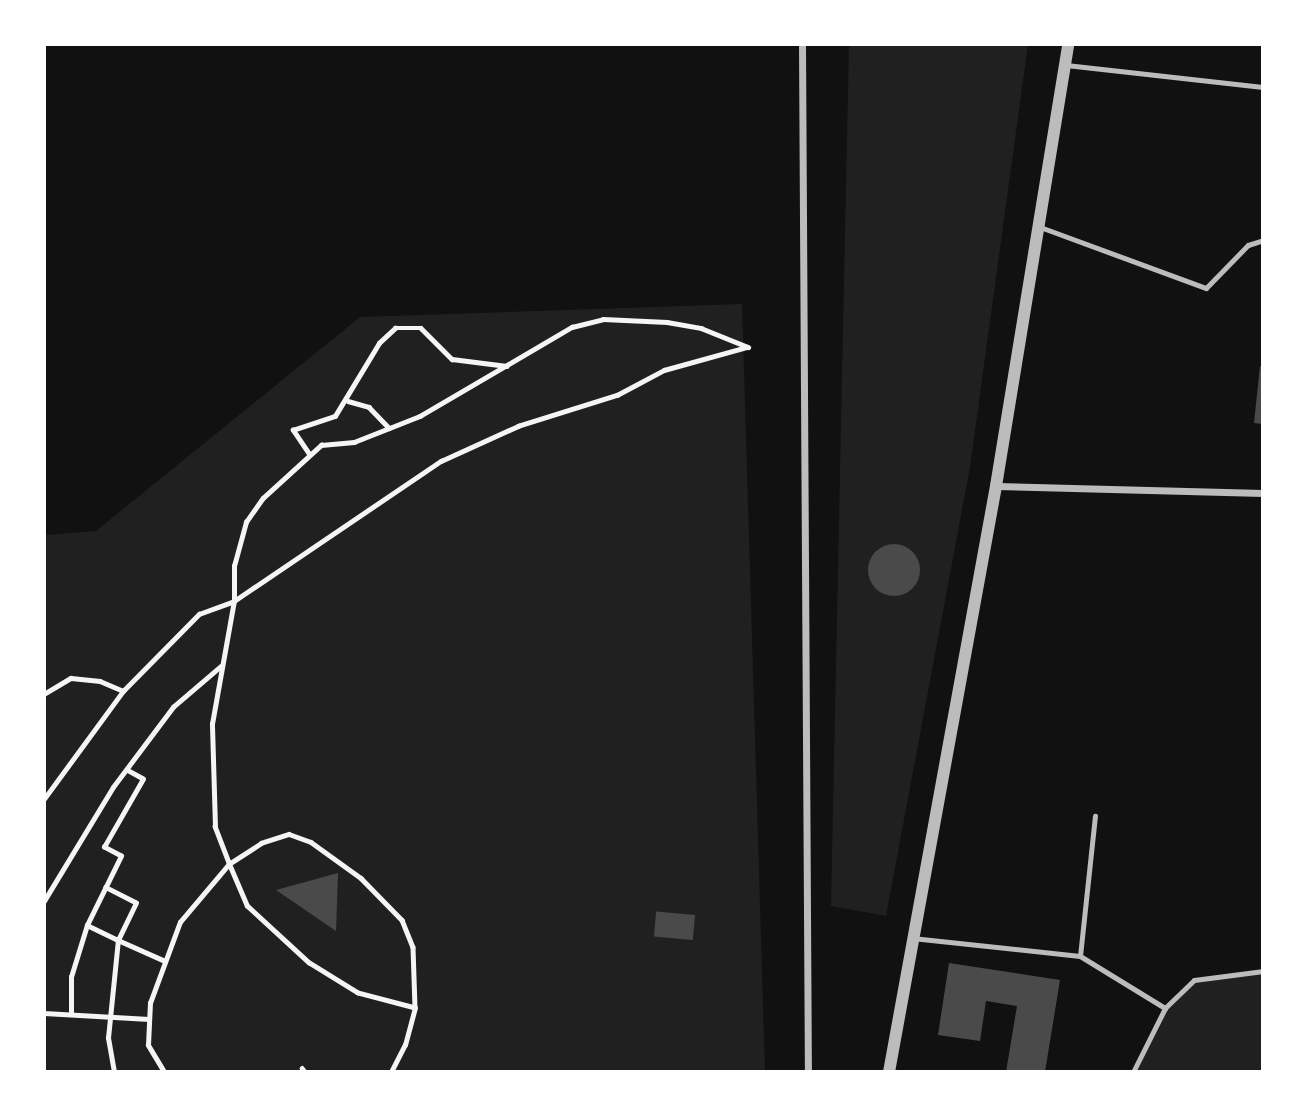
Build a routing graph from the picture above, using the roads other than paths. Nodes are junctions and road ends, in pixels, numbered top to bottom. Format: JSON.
{"nodes":[{"id":1,"x":802,"y":44,"type":"edge"},
{"id":2,"x":1068,"y":44,"type":"edge"},
{"id":3,"x":1066,"y":65,"type":"junction"},
{"id":4,"x":1263,"y":87,"type":"edge"},
{"id":5,"x":1040,"y":227,"type":"junction"},
{"id":6,"x":1263,"y":240,"type":"edge"},
{"id":7,"x":996,"y":486,"type":"junction"},
{"id":8,"x":1263,"y":493,"type":"edge"},
{"id":9,"x":1095,"y":816,"type":"dead end"},
{"id":10,"x":911,"y":938,"type":"junction"},
{"id":11,"x":1080,"y":956,"type":"junction"},
{"id":12,"x":1263,"y":971,"type":"edge"},
{"id":13,"x":1165,"y":1008,"type":"junction"},
{"id":14,"x":808,"y":1072,"type":"edge"},
{"id":15,"x":889,"y":1072,"type":"edge"},
{"id":16,"x":1133,"y":1072,"type":"edge"}],
"edges":[{"from":1,"to":14,"type":"street"},
{"from":2,"to":3,"type":"street"},
{"from":3,"to":4,"type":"lane"},
{"from":3,"to":5,"type":"street"},
{"from":5,"to":6,"type":"lane"},
{"from":5,"to":7,"type":"street"},
{"from":7,"to":8,"type":"street"},
{"from":7,"to":10,"type":"street"},
{"from":9,"to":11,"type":"lane"},
{"from":10,"to":11,"type":"lane"},
{"from":10,"to":15,"type":"street"},
{"from":11,"to":13,"type":"lane"},
{"from":12,"to":13,"type":"lane"},
{"from":13,"to":16,"type":"lane"}]}
